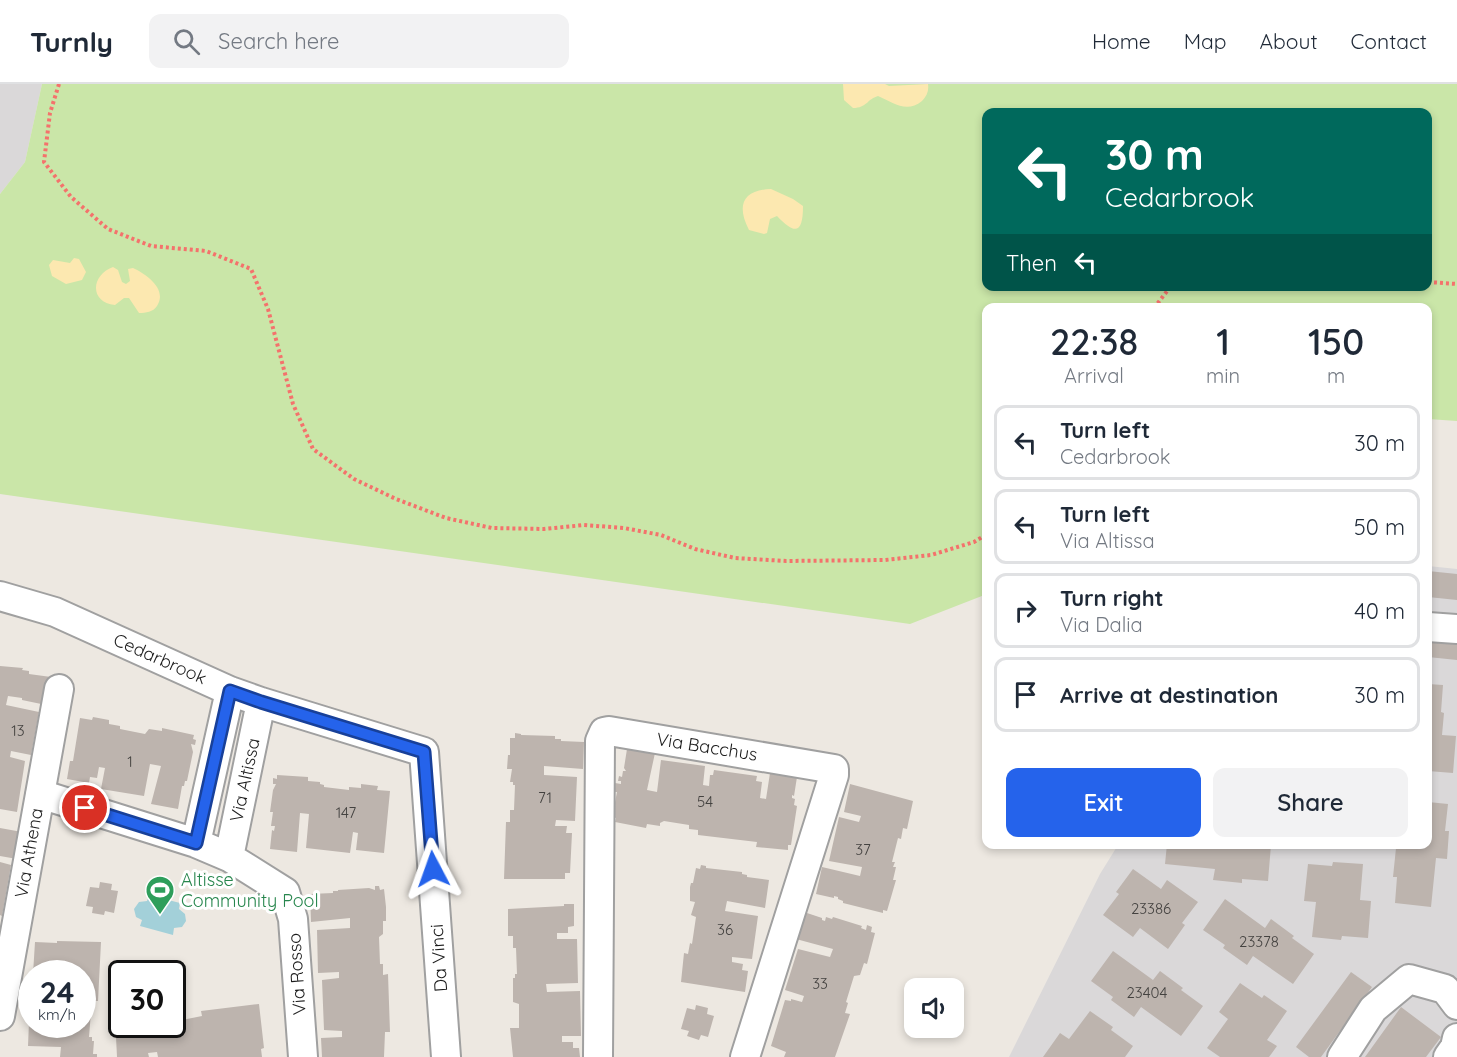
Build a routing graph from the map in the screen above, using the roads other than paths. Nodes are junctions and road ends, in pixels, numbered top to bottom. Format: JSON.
{"nodes":[{"id":1,"x":0,"y":596,"type":"edge"},
{"id":2,"x":1432,"y":627,"type":"edge"},
{"id":3,"x":1457,"y":629,"type":"edge"},
{"id":4,"x":59,"y":689,"type":"dead end"},
{"id":5,"x":230,"y":691,"type":"junction"},
{"id":6,"x":261,"y":702,"type":"junction"},
{"id":7,"x":424,"y":752,"type":"joint"},
{"id":8,"x":40,"y":794,"type":"junction"},
{"id":9,"x":196,"y":843,"type":"junction"},
{"id":10,"x":229,"y":857,"type":"junction"},
{"id":11,"x":1457,"y":1005,"type":"edge"},
{"id":12,"x":0,"y":1016,"type":"edge"},
{"id":13,"x":1457,"y":1038,"type":"edge"},
{"id":14,"x":303,"y":1057,"type":"edge"},
{"id":15,"x":446,"y":1057,"type":"edge"},
{"id":16,"x":598,"y":1057,"type":"edge"},
{"id":17,"x":745,"y":1057,"type":"edge"},
{"id":18,"x":1342,"y":1057,"type":"edge"},
{"id":19,"x":1448,"y":1057,"type":"edge"}],
"edges":[{"from":1,"to":5,"type":"street","name":"Cedarbrook"},
{"from":2,"to":3,"type":"street"},
{"from":4,"to":8,"type":"street","name":"Via Athena"},
{"from":5,"to":6,"type":"street","name":"Cedarbrook"},
{"from":5,"to":9,"type":"street","name":"Via Altissa"},
{"from":6,"to":7,"type":"street","name":"Cedarbrook"},
{"from":6,"to":10,"type":"street","name":"Via Altissa"},
{"from":7,"to":15,"type":"street","name":"Da Vinci"},
{"from":8,"to":9,"type":"street"},
{"from":8,"to":12,"type":"street","name":"Via Athena"},
{"from":9,"to":10,"type":"street"},
{"from":10,"to":14,"type":"street","name":"Via Rosso"},
{"from":11,"to":18,"type":"street"},
{"from":13,"to":19,"type":"street"},
{"from":16,"to":17,"type":"street","name":"Via Bacchus"}]}
